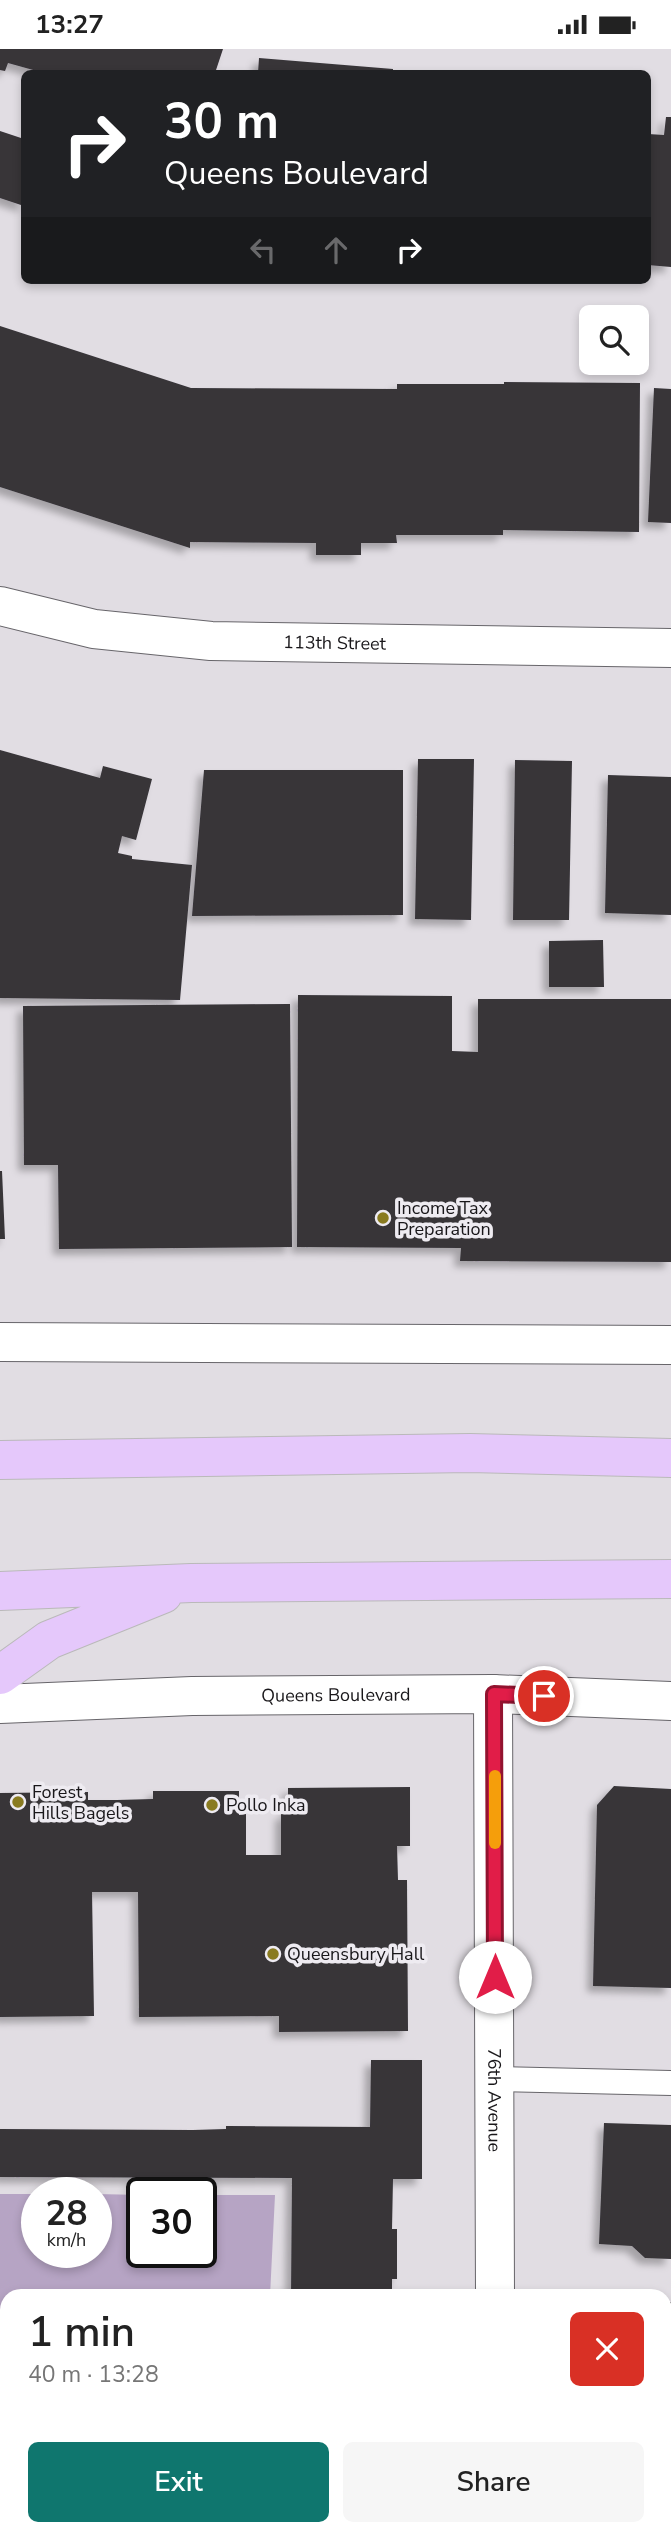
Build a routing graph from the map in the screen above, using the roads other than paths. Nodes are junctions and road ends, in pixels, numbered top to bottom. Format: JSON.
{"nodes":[{"id":1,"x":0,"y":606,"type":"edge"},
{"id":2,"x":671,"y":648,"type":"edge"},
{"id":3,"x":0,"y":1342,"type":"edge"},
{"id":4,"x":671,"y":1345,"type":"edge"},
{"id":5,"x":671,"y":1458,"type":"edge"},
{"id":6,"x":0,"y":1459,"type":"edge"},
{"id":7,"x":671,"y":1579,"type":"edge"},
{"id":8,"x":191,"y":1583,"type":"junction"},
{"id":9,"x":0,"y":1591,"type":"edge"},
{"id":10,"x":0,"y":1675,"type":"edge"},
{"id":11,"x":494,"y":1694,"type":"junction"},
{"id":12,"x":671,"y":1701,"type":"edge"},
{"id":13,"x":0,"y":1704,"type":"edge"},
{"id":14,"x":495,"y":2079,"type":"junction"},
{"id":15,"x":671,"y":2083,"type":"edge"},
{"id":16,"x":495,"y":2289,"type":"edge"}],
"edges":[{"from":1,"to":2,"type":"street","name":"113th Street"},
{"from":3,"to":4,"type":"street"},
{"from":5,"to":6,"type":"main road"},
{"from":7,"to":8,"type":"main road"},
{"from":8,"to":9,"type":"main road"},
{"from":8,"to":10,"type":"main road"},
{"from":11,"to":12,"type":"street","name":"Queens Boulevard"},
{"from":11,"to":13,"type":"street","name":"Queens Boulevard"},
{"from":11,"to":14,"type":"street","name":"76th Avenue"},
{"from":14,"to":15,"type":"lane"},
{"from":14,"to":16,"type":"street","name":"76th Avenue"}]}
